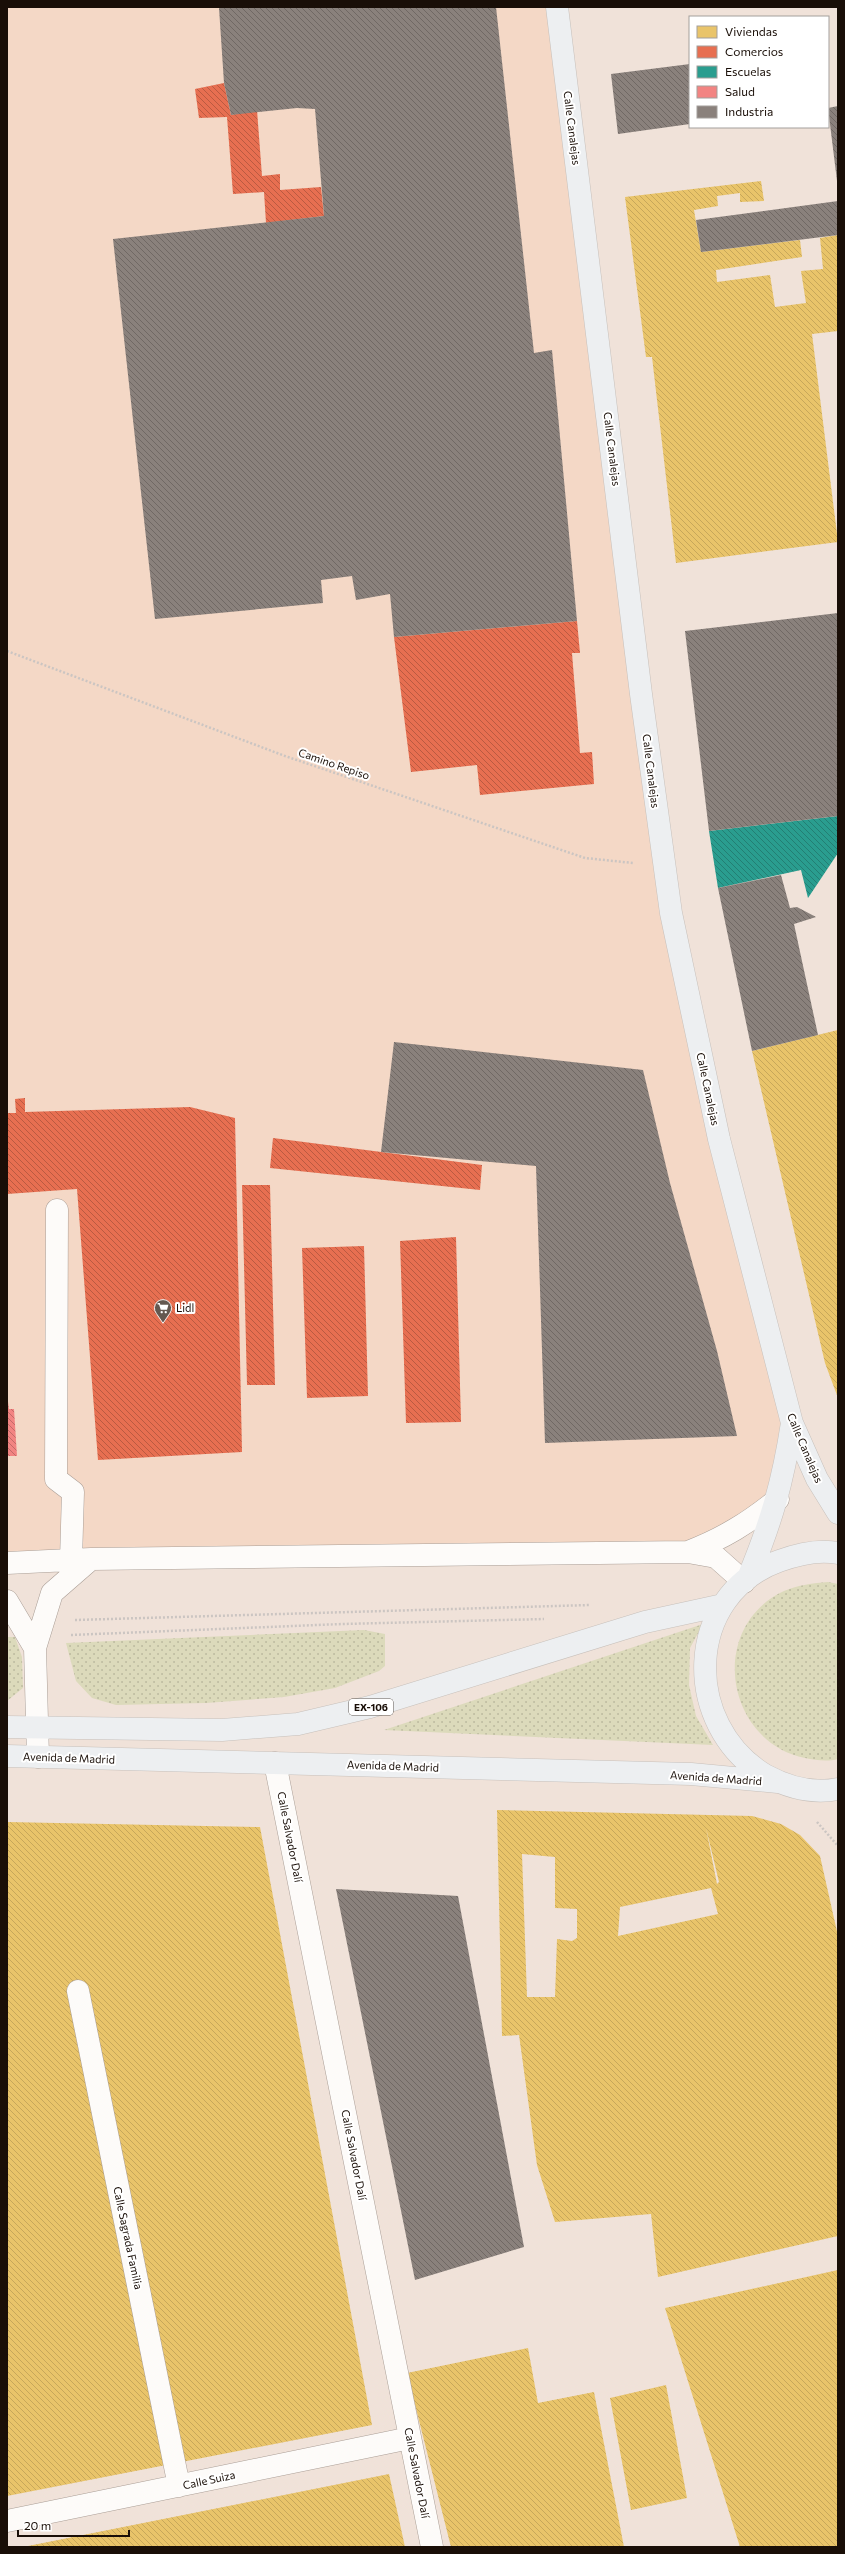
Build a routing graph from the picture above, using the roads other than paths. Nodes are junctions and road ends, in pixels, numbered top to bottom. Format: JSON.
{"nodes":[{"id":1,"x":557,"y":7,"type":"edge"},
{"id":2,"x":57,"y":1210,"type":"dead end"},
{"id":3,"x":792,"y":1423,"type":"junction"},
{"id":4,"x":778,"y":1499,"type":"junction"},
{"id":5,"x":837,"y":1509,"type":"edge"},
{"id":6,"x":688,"y":1552,"type":"junction"},
{"id":7,"x":838,"y":1553,"type":"edge"},
{"id":8,"x":81,"y":1560,"type":"junction"},
{"id":9,"x":7,"y":1563,"type":"edge"},
{"id":10,"x":746,"y":1580,"type":"junction"},
{"id":11,"x":7,"y":1601,"type":"edge"},
{"id":12,"x":723,"y":1605,"type":"junction"},
{"id":13,"x":40,"y":1634,"type":"junction"},
{"id":14,"x":7,"y":1726,"type":"edge"},
{"id":15,"x":38,"y":1727,"type":"junction"},
{"id":16,"x":7,"y":1756,"type":"edge"},
{"id":17,"x":38,"y":1757,"type":"junction"},
{"id":18,"x":275,"y":1763,"type":"junction"},
{"id":19,"x":778,"y":1782,"type":"junction"},
{"id":20,"x":838,"y":1790,"type":"edge"},
{"id":21,"x":78,"y":1991,"type":"dead end"},
{"id":22,"x":410,"y":2438,"type":"junction"},
{"id":23,"x":179,"y":2486,"type":"junction"},
{"id":24,"x":7,"y":2521,"type":"edge"},
{"id":25,"x":432,"y":2547,"type":"edge"}],
"edges":[{"from":1,"to":3,"type":"main road","name":"Calle Canalejas"},
{"from":2,"to":8,"type":"street"},
{"from":3,"to":4,"type":"main road"},
{"from":3,"to":5,"type":"main road","name":"Calle Canalejas"},
{"from":4,"to":6,"type":"street"},
{"from":4,"to":10,"type":"main road"},
{"from":6,"to":8,"type":"street"},
{"from":6,"to":10,"type":"street"},
{"from":7,"to":10,"type":"main road"},
{"from":8,"to":9,"type":"street"},
{"from":8,"to":13,"type":"street"},
{"from":10,"to":12,"type":"main road"},
{"from":11,"to":13,"type":"street"},
{"from":12,"to":15,"type":"main road","number":"EX-106"},
{"from":12,"to":19,"type":"main road"},
{"from":13,"to":15,"type":"street"},
{"from":14,"to":15,"type":"main road","number":"EX-106"},
{"from":15,"to":17,"type":"street"},
{"from":16,"to":17,"type":"main road","name":"Avenida de Madrid"},
{"from":17,"to":18,"type":"main road","name":"Avenida de Madrid"},
{"from":18,"to":19,"type":"main road","name":"Avenida de Madrid"},
{"from":18,"to":22,"type":"street","name":"Calle Salvador Dalí"},
{"from":19,"to":20,"type":"main road"},
{"from":21,"to":23,"type":"street","name":"Calle Sagrada Familia"},
{"from":22,"to":23,"type":"street","name":"Calle Suiza"},
{"from":22,"to":25,"type":"street","name":"Calle Salvador Dalí"},
{"from":23,"to":24,"type":"street","name":"Calle Suiza"}]}
